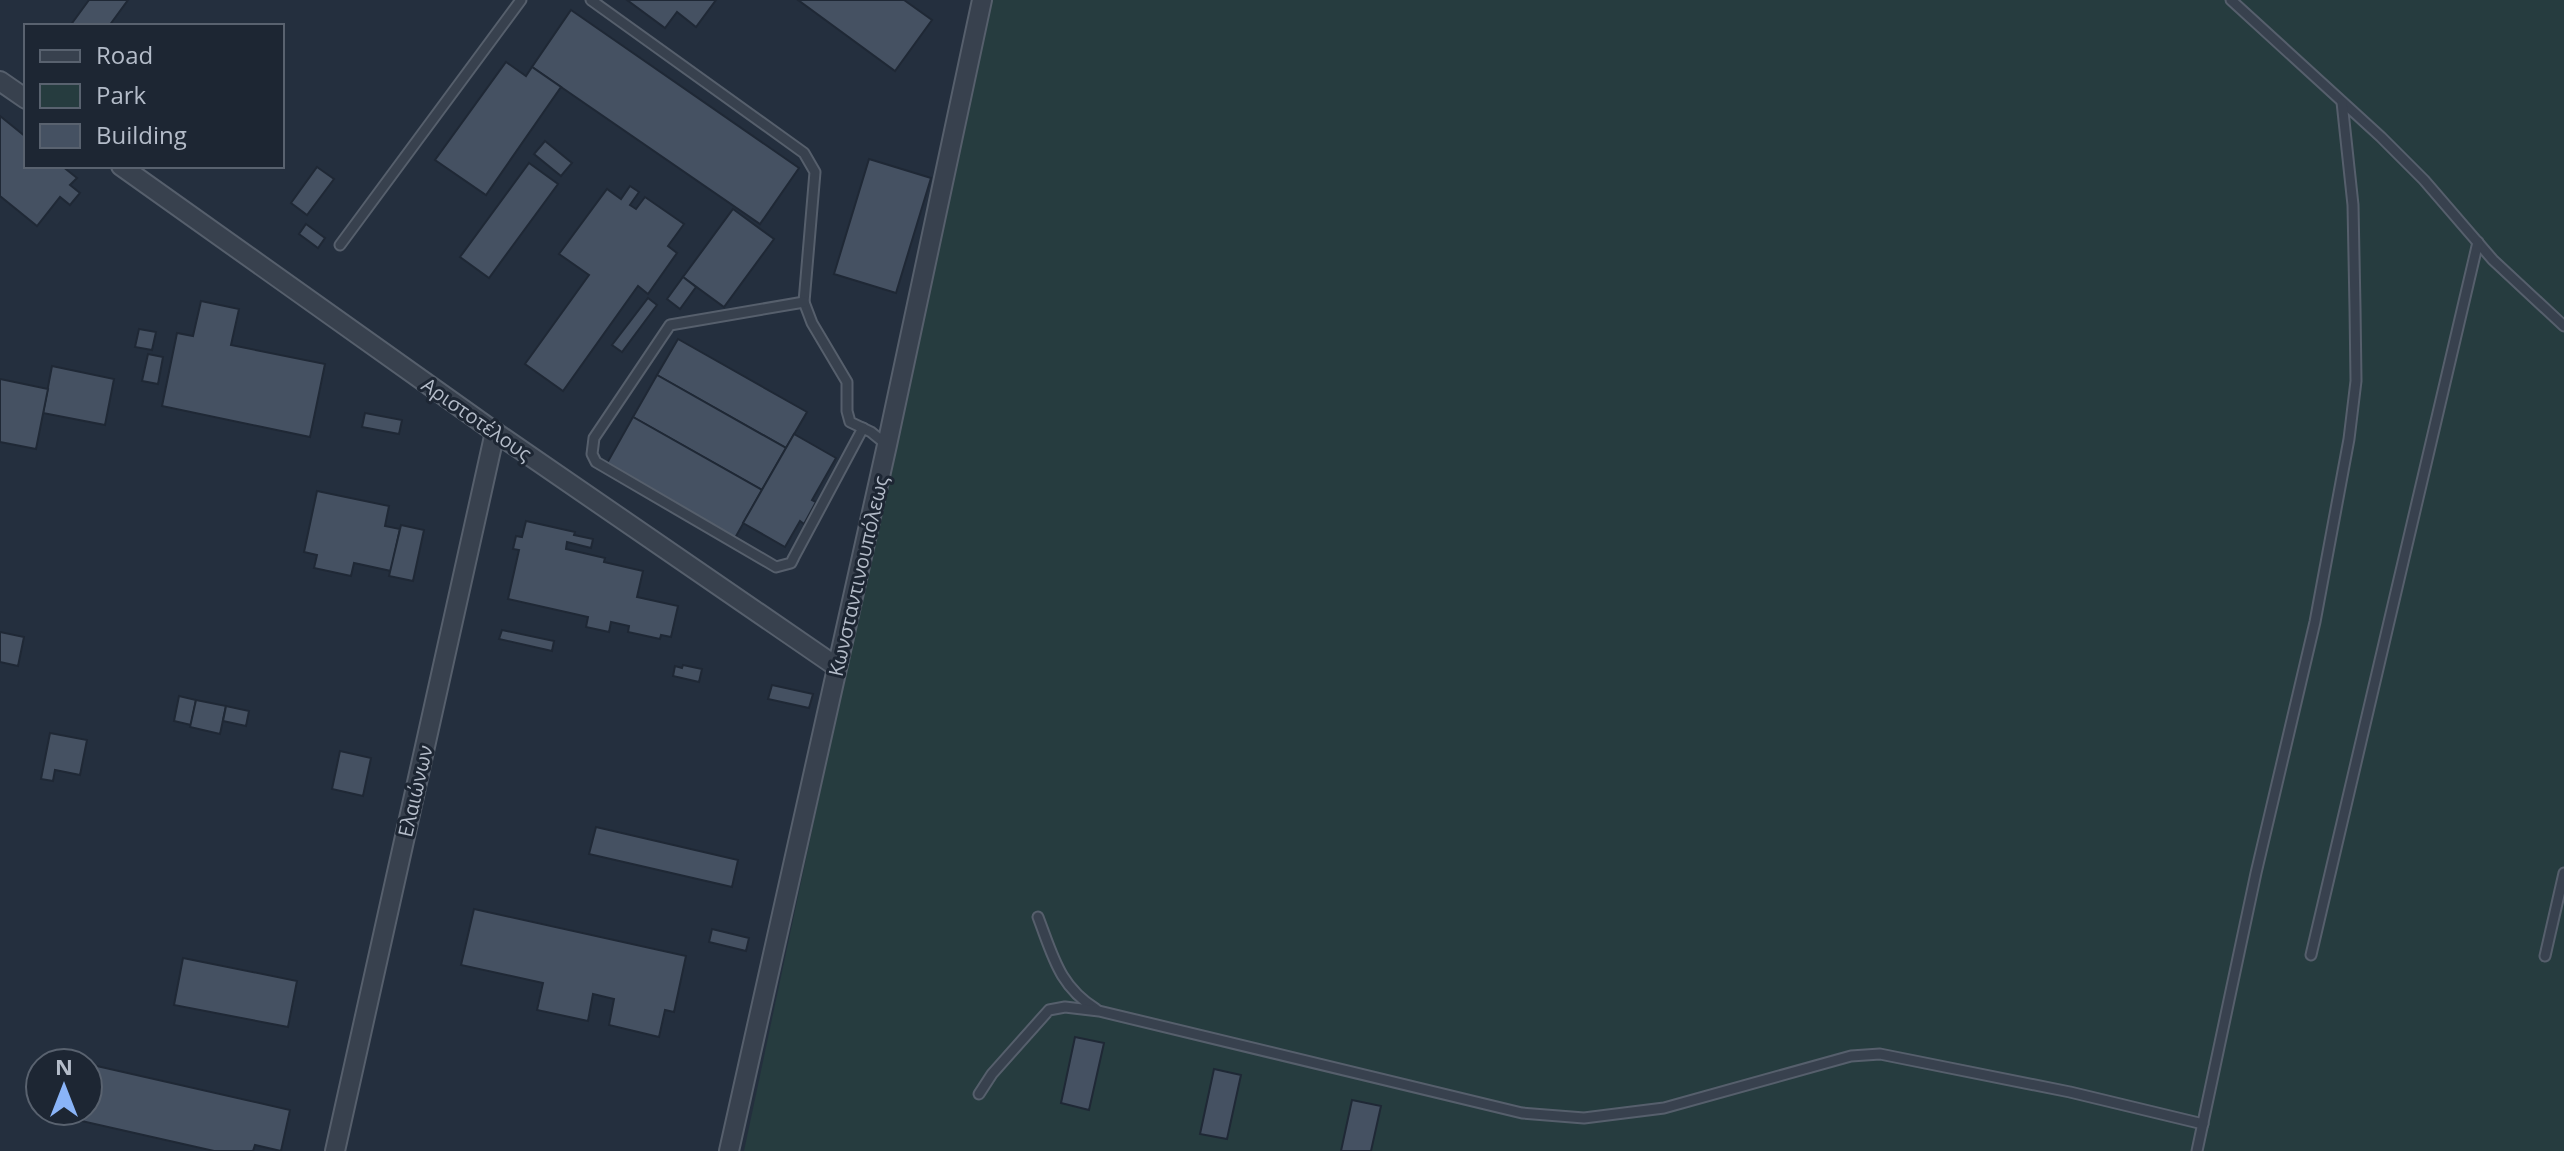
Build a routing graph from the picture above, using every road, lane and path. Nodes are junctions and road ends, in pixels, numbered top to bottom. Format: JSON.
{"nodes":[{"id":1,"x":521,"y":0,"type":"edge"},
{"id":2,"x":591,"y":0,"type":"edge"},
{"id":3,"x":982,"y":0,"type":"edge"},
{"id":4,"x":2231,"y":0,"type":"edge"},
{"id":5,"x":0,"y":81,"type":"edge"},
{"id":6,"x":24,"y":98,"type":"edge"},
{"id":7,"x":2342,"y":102,"type":"junction"},
{"id":8,"x":124,"y":168,"type":"edge"},
{"id":9,"x":2478,"y":242,"type":"junction"},
{"id":10,"x":340,"y":245,"type":"dead end"},
{"id":11,"x":804,"y":302,"type":"junction"},
{"id":12,"x":2564,"y":326,"type":"edge"},
{"id":13,"x":863,"y":428,"type":"junction"},
{"id":14,"x":495,"y":432,"type":"junction"},
{"id":15,"x":887,"y":445,"type":"junction"},
{"id":16,"x":837,"y":667,"type":"junction"},
{"id":17,"x":2564,"y":873,"type":"edge"},
{"id":18,"x":1038,"y":917,"type":"dead end"},
{"id":19,"x":2311,"y":955,"type":"dead end"},
{"id":20,"x":2545,"y":956,"type":"dead end"},
{"id":21,"x":1099,"y":1011,"type":"junction"},
{"id":22,"x":979,"y":1094,"type":"dead end"},
{"id":23,"x":2203,"y":1124,"type":"junction"},
{"id":24,"x":335,"y":1151,"type":"edge"},
{"id":25,"x":729,"y":1151,"type":"edge"},
{"id":26,"x":2197,"y":1151,"type":"edge"}],
"edges":[{"from":1,"to":10,"type":"lane"},
{"from":2,"to":11,"type":"lane"},
{"from":3,"to":15,"type":"street","name":"Κωνσταντινουπόλεως"},
{"from":4,"to":7,"type":"lane"},
{"from":5,"to":6,"type":"street"},
{"from":7,"to":9,"type":"lane"},
{"from":7,"to":23,"type":"lane"},
{"from":8,"to":14,"type":"street","name":"Αριστοτέλους"},
{"from":9,"to":12,"type":"lane"},
{"from":9,"to":19,"type":"lane"},
{"from":11,"to":13,"type":"lane"},
{"from":11,"to":13,"type":"lane"},
{"from":13,"to":15,"type":"lane"},
{"from":14,"to":16,"type":"street","name":"Αριστοτέλους"},
{"from":14,"to":24,"type":"street","name":"Ελαιώνων"},
{"from":15,"to":16,"type":"street","name":"Κωνσταντινουπόλεως"},
{"from":16,"to":25,"type":"street","name":"Κωνσταντινουπόλεως"},
{"from":17,"to":20,"type":"lane"},
{"from":18,"to":21,"type":"lane"},
{"from":21,"to":22,"type":"lane"},
{"from":21,"to":23,"type":"lane"},
{"from":23,"to":26,"type":"lane"}]}
